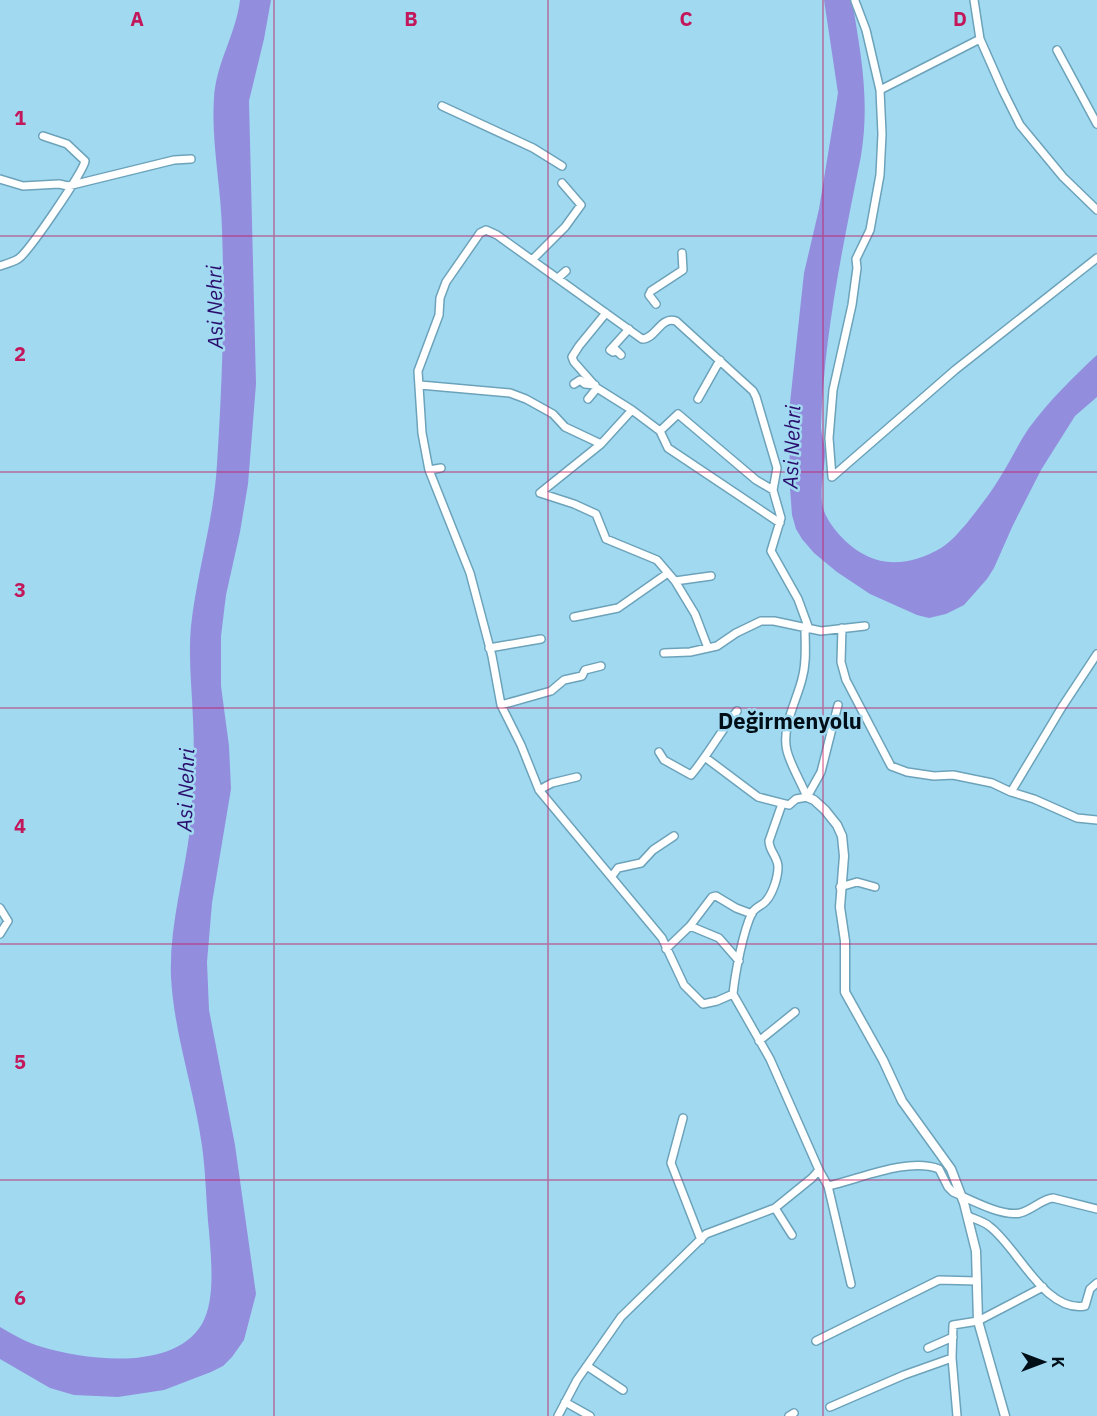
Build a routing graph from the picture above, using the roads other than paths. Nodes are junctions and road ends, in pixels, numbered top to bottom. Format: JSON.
{"nodes":[{"id":1,"x":974,"y":0,"type":"edge"},
{"id":2,"x":855,"y":1,"type":"edge"},
{"id":3,"x":980,"y":39,"type":"junction"},
{"id":4,"x":1057,"y":50,"type":"dead end"},
{"id":5,"x":880,"y":90,"type":"junction"},
{"id":6,"x":442,"y":106,"type":"dead end"},
{"id":7,"x":1097,"y":124,"type":"edge"},
{"id":8,"x":43,"y":136,"type":"dead end"},
{"id":9,"x":191,"y":159,"type":"dead end"},
{"id":10,"x":562,"y":166,"type":"dead end"},
{"id":11,"x":0,"y":179,"type":"edge"},
{"id":12,"x":562,"y":183,"type":"dead end"},
{"id":13,"x":73,"y":185,"type":"junction"},
{"id":14,"x":1097,"y":210,"type":"edge"},
{"id":15,"x":682,"y":253,"type":"dead end"},
{"id":16,"x":1097,"y":258,"type":"edge"},
{"id":17,"x":533,"y":259,"type":"junction"},
{"id":18,"x":0,"y":266,"type":"edge"},
{"id":19,"x":566,"y":271,"type":"dead end"},
{"id":20,"x":558,"y":278,"type":"junction"},
{"id":21,"x":656,"y":304,"type":"dead end"},
{"id":22,"x":606,"y":313,"type":"junction"},
{"id":23,"x":629,"y":329,"type":"junction"},
{"id":24,"x":621,"y":355,"type":"dead end"},
{"id":25,"x":720,"y":360,"type":"junction"},
{"id":26,"x":574,"y":384,"type":"dead end"},
{"id":27,"x":420,"y":385,"type":"junction"},
{"id":28,"x":596,"y":386,"type":"junction"},
{"id":29,"x":588,"y":399,"type":"dead end"},
{"id":30,"x":698,"y":399,"type":"dead end"},
{"id":31,"x":633,"y":410,"type":"junction"},
{"id":32,"x":660,"y":431,"type":"junction"},
{"id":33,"x":601,"y":444,"type":"junction"},
{"id":34,"x":441,"y":468,"type":"dead end"},
{"id":35,"x":429,"y":470,"type":"junction"},
{"id":36,"x":773,"y":490,"type":"junction"},
{"id":37,"x":780,"y":522,"type":"junction"},
{"id":38,"x":668,"y":573,"type":"junction"},
{"id":39,"x":711,"y":576,"type":"dead end"},
{"id":40,"x":675,"y":581,"type":"junction"},
{"id":41,"x":574,"y":616,"type":"dead end"},
{"id":42,"x":865,"y":626,"type":"dead end"},
{"id":43,"x":807,"y":628,"type":"junction"},
{"id":44,"x":842,"y":628,"type":"junction"},
{"id":45,"x":541,"y":639,"type":"dead end"},
{"id":46,"x":489,"y":648,"type":"junction"},
{"id":47,"x":708,"y":648,"type":"junction"},
{"id":48,"x":664,"y":653,"type":"dead end"},
{"id":49,"x":1097,"y":654,"type":"edge"},
{"id":50,"x":600,"y":666,"type":"dead end"},
{"id":51,"x":501,"y":705,"type":"junction"},
{"id":52,"x":838,"y":705,"type":"dead end"},
{"id":53,"x":737,"y":711,"type":"dead end"},
{"id":54,"x":659,"y":752,"type":"dead end"},
{"id":55,"x":706,"y":758,"type":"junction"},
{"id":56,"x":577,"y":777,"type":"dead end"},
{"id":57,"x":539,"y":790,"type":"junction"},
{"id":58,"x":1011,"y":792,"type":"junction"},
{"id":59,"x":807,"y":797,"type":"junction"},
{"id":60,"x":782,"y":804,"type":"junction"},
{"id":61,"x":1097,"y":820,"type":"edge"},
{"id":62,"x":675,"y":836,"type":"dead end"},
{"id":63,"x":612,"y":876,"type":"junction"},
{"id":64,"x":840,"y":887,"type":"junction"},
{"id":65,"x":875,"y":887,"type":"dead end"},
{"id":66,"x":0,"y":908,"type":"edge"},
{"id":67,"x":752,"y":914,"type":"junction"},
{"id":68,"x":690,"y":926,"type":"junction"},
{"id":69,"x":0,"y":934,"type":"edge"},
{"id":70,"x":666,"y":948,"type":"junction"},
{"id":71,"x":739,"y":961,"type":"junction"},
{"id":72,"x":733,"y":994,"type":"junction"},
{"id":73,"x":795,"y":1012,"type":"dead end"},
{"id":74,"x":759,"y":1041,"type":"junction"},
{"id":75,"x":683,"y":1118,"type":"dead end"},
{"id":76,"x":819,"y":1170,"type":"junction"},
{"id":77,"x":828,"y":1186,"type":"junction"},
{"id":78,"x":962,"y":1196,"type":"junction"},
{"id":79,"x":775,"y":1208,"type":"junction"},
{"id":80,"x":1096,"y":1208,"type":"edge"},
{"id":81,"x":968,"y":1216,"type":"junction"},
{"id":82,"x":792,"y":1235,"type":"dead end"},
{"id":83,"x":701,"y":1240,"type":"junction"},
{"id":84,"x":977,"y":1281,"type":"junction"},
{"id":85,"x":1097,"y":1283,"type":"edge"},
{"id":86,"x":851,"y":1284,"type":"dead end"},
{"id":87,"x":1043,"y":1287,"type":"junction"},
{"id":88,"x":978,"y":1321,"type":"junction"},
{"id":89,"x":953,"y":1337,"type":"junction"},
{"id":90,"x":816,"y":1341,"type":"dead end"},
{"id":91,"x":928,"y":1348,"type":"dead end"},
{"id":92,"x":952,"y":1358,"type":"junction"},
{"id":93,"x":587,"y":1366,"type":"junction"},
{"id":94,"x":623,"y":1390,"type":"dead end"},
{"id":95,"x":565,"y":1402,"type":"junction"},
{"id":96,"x":830,"y":1407,"type":"dead end"},
{"id":97,"x":558,"y":1416,"type":"edge"},
{"id":98,"x":590,"y":1416,"type":"edge"},
{"id":99,"x":957,"y":1416,"type":"edge"},
{"id":100,"x":1005,"y":1416,"type":"edge"}],
"edges":[{"from":1,"to":3,"type":"street"},
{"from":2,"to":5,"type":"street"},
{"from":3,"to":5,"type":"street"},
{"from":3,"to":14,"type":"street"},
{"from":4,"to":7,"type":"street"},
{"from":5,"to":16,"type":"street"},
{"from":6,"to":10,"type":"street"},
{"from":8,"to":13,"type":"street"},
{"from":9,"to":13,"type":"street"},
{"from":11,"to":13,"type":"street"},
{"from":12,"to":17,"type":"street"},
{"from":13,"to":18,"type":"street"},
{"from":15,"to":21,"type":"street"},
{"from":17,"to":20,"type":"street"},
{"from":17,"to":27,"type":"street"},
{"from":19,"to":20,"type":"street"},
{"from":20,"to":22,"type":"street"},
{"from":22,"to":23,"type":"street"},
{"from":22,"to":28,"type":"street"},
{"from":23,"to":24,"type":"street"},
{"from":23,"to":25,"type":"street"},
{"from":25,"to":30,"type":"street"},
{"from":25,"to":36,"type":"street"},
{"from":26,"to":28,"type":"street"},
{"from":27,"to":33,"type":"street"},
{"from":27,"to":35,"type":"street"},
{"from":28,"to":29,"type":"street"},
{"from":28,"to":31,"type":"street"},
{"from":31,"to":32,"type":"street"},
{"from":31,"to":33,"type":"street"},
{"from":32,"to":36,"type":"street"},
{"from":32,"to":37,"type":"street"},
{"from":33,"to":38,"type":"street"},
{"from":34,"to":35,"type":"street"},
{"from":35,"to":46,"type":"street"},
{"from":36,"to":37,"type":"street"},
{"from":37,"to":43,"type":"street"},
{"from":38,"to":40,"type":"street"},
{"from":38,"to":41,"type":"street"},
{"from":39,"to":40,"type":"street"},
{"from":40,"to":47,"type":"street"},
{"from":42,"to":44,"type":"street"},
{"from":43,"to":44,"type":"street"},
{"from":43,"to":47,"type":"street"},
{"from":43,"to":59,"type":"street"},
{"from":44,"to":58,"type":"street"},
{"from":45,"to":46,"type":"street"},
{"from":46,"to":51,"type":"street"},
{"from":47,"to":48,"type":"street"},
{"from":49,"to":58,"type":"street"},
{"from":50,"to":51,"type":"street"},
{"from":51,"to":57,"type":"street"},
{"from":52,"to":59,"type":"street"},
{"from":53,"to":55,"type":"street"},
{"from":54,"to":55,"type":"street"},
{"from":55,"to":60,"type":"street"},
{"from":56,"to":57,"type":"street"},
{"from":57,"to":63,"type":"street"},
{"from":58,"to":61,"type":"street"},
{"from":59,"to":60,"type":"street"},
{"from":59,"to":64,"type":"street"},
{"from":60,"to":67,"type":"street"},
{"from":62,"to":63,"type":"street"},
{"from":63,"to":70,"type":"street"},
{"from":64,"to":65,"type":"street"},
{"from":64,"to":78,"type":"street"},
{"from":66,"to":69,"type":"street"},
{"from":67,"to":68,"type":"street"},
{"from":67,"to":71,"type":"street"},
{"from":68,"to":70,"type":"street"},
{"from":68,"to":71,"type":"street"},
{"from":70,"to":72,"type":"street"},
{"from":71,"to":72,"type":"street"},
{"from":72,"to":74,"type":"street"},
{"from":73,"to":74,"type":"street"},
{"from":74,"to":76,"type":"street"},
{"from":75,"to":83,"type":"street"},
{"from":76,"to":77,"type":"street"},
{"from":76,"to":79,"type":"street"},
{"from":77,"to":78,"type":"street"},
{"from":77,"to":86,"type":"street"},
{"from":78,"to":80,"type":"street"},
{"from":78,"to":81,"type":"street"},
{"from":79,"to":82,"type":"street"},
{"from":79,"to":83,"type":"street"},
{"from":81,"to":84,"type":"street"},
{"from":81,"to":87,"type":"street"},
{"from":83,"to":93,"type":"street"},
{"from":84,"to":88,"type":"street"},
{"from":84,"to":90,"type":"street"},
{"from":85,"to":87,"type":"street"},
{"from":87,"to":88,"type":"street"},
{"from":88,"to":89,"type":"street"},
{"from":88,"to":100,"type":"street"},
{"from":89,"to":91,"type":"street"},
{"from":89,"to":92,"type":"street"},
{"from":92,"to":96,"type":"street"},
{"from":92,"to":99,"type":"street"},
{"from":93,"to":94,"type":"street"},
{"from":93,"to":95,"type":"street"},
{"from":95,"to":97,"type":"street"},
{"from":95,"to":98,"type":"street"}]}
